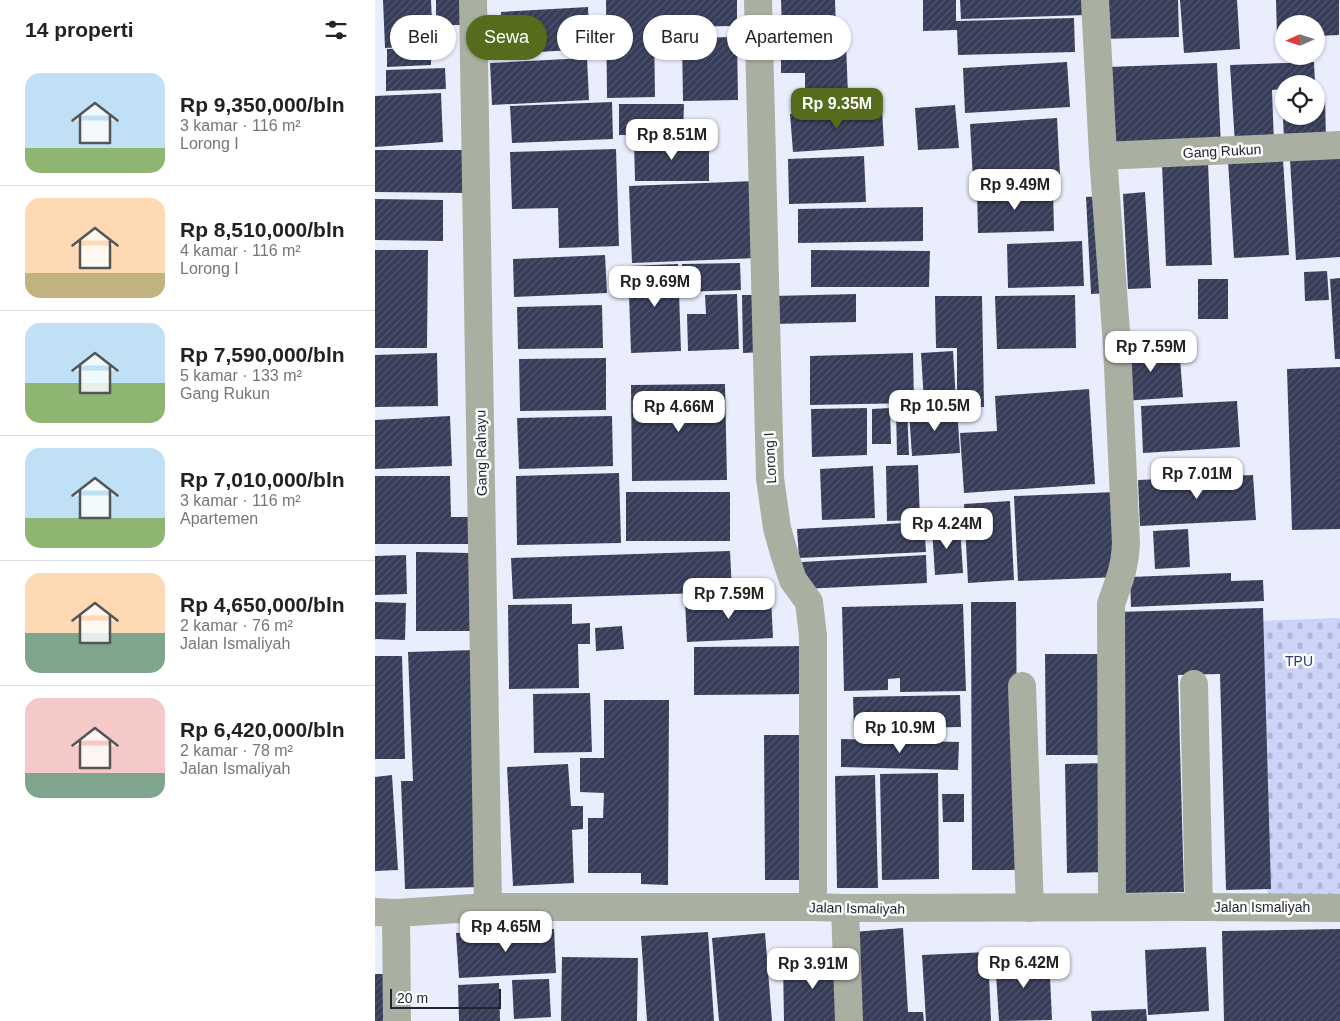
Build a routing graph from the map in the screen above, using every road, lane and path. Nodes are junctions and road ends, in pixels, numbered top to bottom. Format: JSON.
{"nodes":[{"id":1,"x":473,"y":0,"type":"edge"},
{"id":2,"x":758,"y":0,"type":"edge"},
{"id":3,"x":1095,"y":0,"type":"edge"},
{"id":4,"x":1340,"y":145,"type":"edge"},
{"id":5,"x":1103,"y":156,"type":"junction"},
{"id":6,"x":1194,"y":684,"type":"dead end"},
{"id":7,"x":1022,"y":686,"type":"dead end"},
{"id":8,"x":488,"y":907,"type":"junction"},
{"id":9,"x":813,"y":907,"type":"junction"},
{"id":10,"x":1199,"y":907,"type":"junction"},
{"id":11,"x":845,"y":908,"type":"junction"},
{"id":12,"x":1030,"y":908,"type":"junction"},
{"id":13,"x":1112,"y":908,"type":"junction"},
{"id":14,"x":1340,"y":908,"type":"edge"},
{"id":15,"x":385,"y":912,"type":"edge"},
{"id":16,"x":397,"y":1021,"type":"edge"},
{"id":17,"x":849,"y":1021,"type":"edge"}],
"edges":[{"from":1,"to":8,"type":"street","name":"Gang Rahayu"},
{"from":2,"to":9,"type":"street","name":"Lorong I"},
{"from":3,"to":5,"type":"street"},
{"from":4,"to":5,"type":"street","name":"Gang Rukun"},
{"from":5,"to":13,"type":"street"},
{"from":6,"to":10,"type":"street"},
{"from":7,"to":12,"type":"street"},
{"from":8,"to":9,"type":"street","name":"Jalan Ismaliyah"},
{"from":8,"to":15,"type":"street","name":"Jalan Ismaliyah"},
{"from":9,"to":11,"type":"street","name":"Jalan Ismaliyah"},
{"from":10,"to":13,"type":"street","name":"Jalan Ismaliyah"},
{"from":10,"to":14,"type":"street","name":"Jalan Ismaliyah"},
{"from":11,"to":12,"type":"street","name":"Jalan Ismaliyah"},
{"from":11,"to":17,"type":"street"},
{"from":12,"to":13,"type":"street","name":"Jalan Ismaliyah"},
{"from":15,"to":16,"type":"street"}]}
